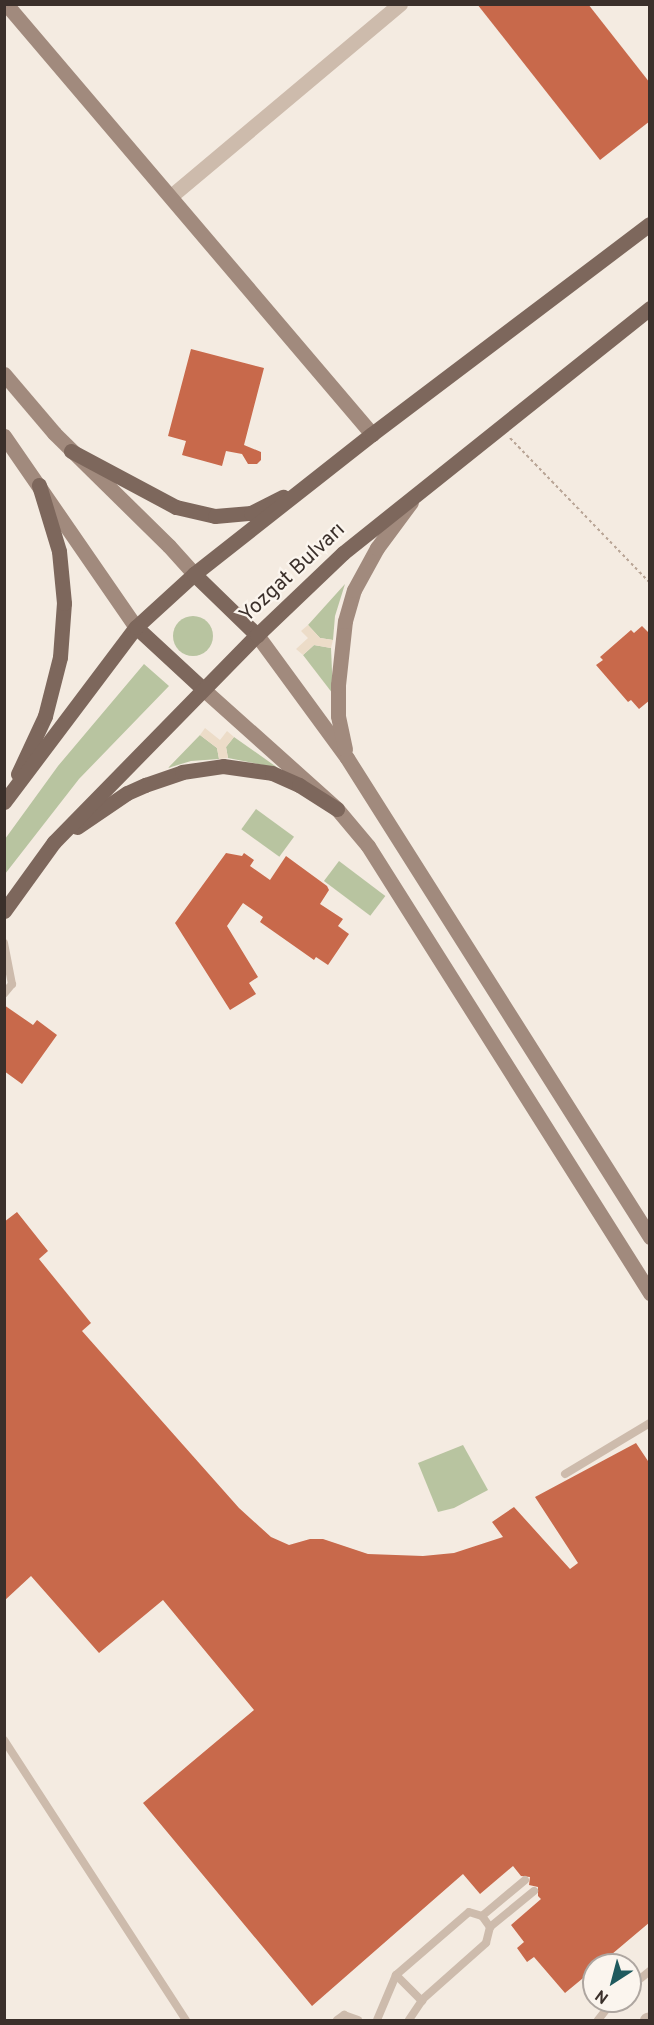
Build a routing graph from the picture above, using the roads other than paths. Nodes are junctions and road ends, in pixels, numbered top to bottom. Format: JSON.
{"nodes":[{"id":1,"x":6,"y":4,"type":"edge"},
{"id":2,"x":400,"y":4,"type":"edge"},
{"id":3,"x":171,"y":196,"type":"junction"},
{"id":4,"x":650,"y":224,"type":"edge"},
{"id":5,"x":650,"y":308,"type":"edge"},
{"id":6,"x":4,"y":374,"type":"edge"},
{"id":7,"x":372,"y":434,"type":"junction"},
{"id":8,"x":4,"y":436,"type":"edge"},
{"id":9,"x":71,"y":451,"type":"junction"},
{"id":10,"x":315,"y":480,"type":"junction"},
{"id":11,"x":39,"y":485,"type":"junction"},
{"id":12,"x":418,"y":492,"type":"junction"},
{"id":13,"x":194,"y":574,"type":"junction"},
{"id":14,"x":136,"y":627,"type":"junction"},
{"id":15,"x":256,"y":635,"type":"junction"},
{"id":16,"x":203,"y":689,"type":"junction"},
{"id":17,"x":347,"y":758,"type":"junction"},
{"id":18,"x":5,"y":802,"type":"edge"},
{"id":19,"x":337,"y":809,"type":"junction"},
{"id":20,"x":54,"y":842,"type":"junction"},
{"id":21,"x":4,"y":911,"type":"edge"},
{"id":22,"x":4,"y":943,"type":"edge"},
{"id":23,"x":4,"y":994,"type":"edge"},
{"id":24,"x":650,"y":1237,"type":"edge"},
{"id":25,"x":650,"y":1293,"type":"edge"},
{"id":26,"x":650,"y":1423,"type":"edge"},
{"id":27,"x":564,"y":1474,"type":"dead end"},
{"id":28,"x":4,"y":1740,"type":"edge"},
{"id":29,"x":525,"y":1880,"type":"dead end"},
{"id":30,"x":534,"y":1891,"type":"dead end"},
{"id":31,"x":482,"y":1916,"type":"junction"},
{"id":32,"x":490,"y":1927,"type":"junction"},
{"id":33,"x":396,"y":1975,"type":"junction"},
{"id":34,"x":422,"y":2001,"type":"junction"},
{"id":35,"x":186,"y":2020,"type":"edge"},
{"id":36,"x":338,"y":2020,"type":"edge"},
{"id":37,"x":358,"y":2020,"type":"edge"},
{"id":38,"x":377,"y":2020,"type":"edge"},
{"id":39,"x":409,"y":2020,"type":"edge"}],
"edges":[{"from":1,"to":3,"type":"main road"},
{"from":2,"to":3,"type":"street"},
{"from":3,"to":7,"type":"main road"},
{"from":4,"to":7,"type":"main road"},
{"from":5,"to":12,"type":"main road","name":"Yozgat Bulvarı"},
{"from":6,"to":9,"type":"main road"},
{"from":7,"to":10,"type":"main road"},
{"from":8,"to":11,"type":"main road"},
{"from":9,"to":10,"type":"main road"},
{"from":9,"to":13,"type":"main road"},
{"from":10,"to":13,"type":"main road"},
{"from":11,"to":14,"type":"main road"},
{"from":11,"to":18,"type":"main road"},
{"from":12,"to":15,"type":"main road","name":"Yozgat Bulvarı"},
{"from":12,"to":17,"type":"main road"},
{"from":13,"to":14,"type":"main road"},
{"from":13,"to":15,"type":"main road"},
{"from":14,"to":16,"type":"main road"},
{"from":14,"to":18,"type":"main road"},
{"from":15,"to":16,"type":"main road","name":"Yozgat Bulvarı"},
{"from":15,"to":17,"type":"main road"},
{"from":16,"to":19,"type":"main road"},
{"from":16,"to":20,"type":"main road","name":"Yozgat Bulvarı"},
{"from":17,"to":24,"type":"main road"},
{"from":19,"to":20,"type":"main road"},
{"from":19,"to":25,"type":"main road"},
{"from":20,"to":21,"type":"main road","name":"Yozgat Bulvarı"},
{"from":22,"to":23,"type":"lane"},
{"from":26,"to":27,"type":"lane"},
{"from":28,"to":35,"type":"lane"},
{"from":29,"to":31,"type":"lane"},
{"from":30,"to":32,"type":"lane"},
{"from":31,"to":32,"type":"lane"},
{"from":31,"to":33,"type":"lane"},
{"from":32,"to":34,"type":"lane"},
{"from":33,"to":34,"type":"lane"},
{"from":33,"to":38,"type":"lane"},
{"from":34,"to":39,"type":"lane"},
{"from":36,"to":37,"type":"lane"}]}
